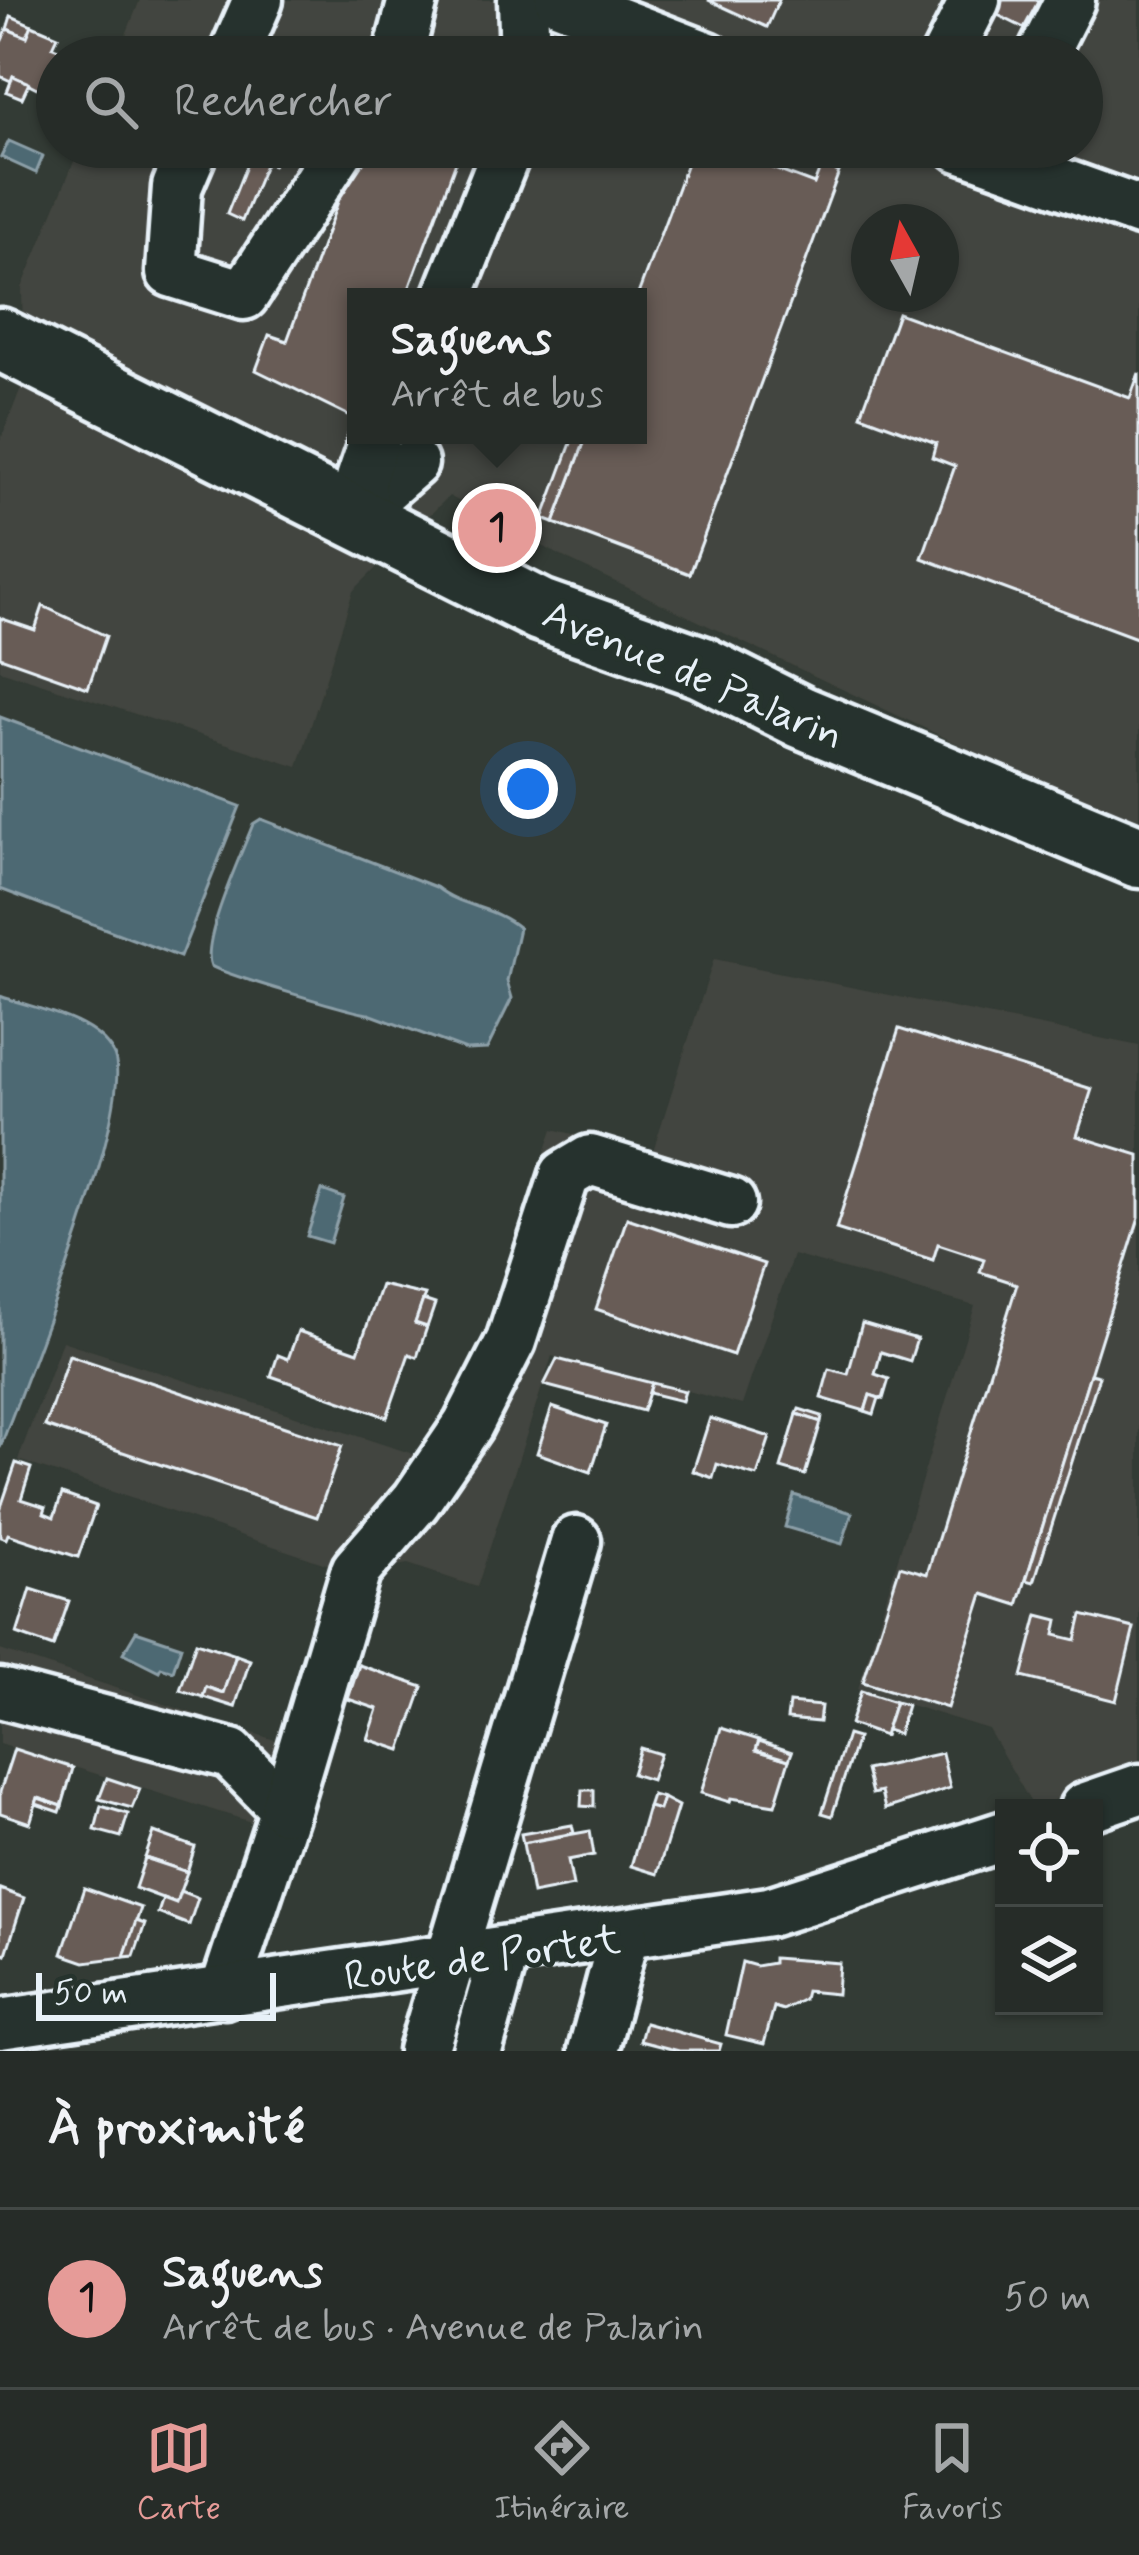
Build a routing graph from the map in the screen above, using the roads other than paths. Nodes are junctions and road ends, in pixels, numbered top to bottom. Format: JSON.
{"nodes":[{"id":1,"x":258,"y":0,"type":"edge"},
{"id":2,"x":413,"y":0,"type":"edge"},
{"id":3,"x":523,"y":0,"type":"edge"},
{"id":4,"x":560,"y":0,"type":"edge"},
{"id":5,"x":974,"y":0,"type":"edge"},
{"id":6,"x":1070,"y":0,"type":"edge"},
{"id":7,"x":242,"y":36,"type":"edge"},
{"id":8,"x":404,"y":36,"type":"edge"},
{"id":9,"x":524,"y":36,"type":"edge"},
{"id":10,"x":653,"y":36,"type":"edge"},
{"id":11,"x":956,"y":36,"type":"edge"},
{"id":12,"x":1052,"y":36,"type":"edge"},
{"id":13,"x":185,"y":168,"type":"edge"},
{"id":14,"x":327,"y":168,"type":"edge"},
{"id":15,"x":500,"y":168,"type":"edge"},
{"id":16,"x":1027,"y":168,"type":"edge"},
{"id":17,"x":1139,"y":211,"type":"edge"},
{"id":18,"x":452,"y":288,"type":"edge"},
{"id":19,"x":0,"y":303,"type":"edge"},
{"id":20,"x":0,"y":339,"type":"edge"},
{"id":21,"x":375,"y":476,"type":"edge"},
{"id":22,"x":1139,"y":857,"type":"edge"},
{"id":23,"x":731,"y":1203,"type":"dead end"},
{"id":24,"x":576,"y":1541,"type":"dead end"},
{"id":25,"x":0,"y":1693,"type":"edge"},
{"id":26,"x":1139,"y":1789,"type":"edge"},
{"id":27,"x":1103,"y":1801,"type":"edge"},
{"id":28,"x":285,"y":1809,"type":"junction"},
{"id":29,"x":995,"y":1839,"type":"edge"},
{"id":30,"x":624,"y":1935,"type":"junction"},
{"id":31,"x":504,"y":1954,"type":"junction"},
{"id":32,"x":451,"y":1962,"type":"junction"},
{"id":33,"x":224,"y":1993,"type":"junction"},
{"id":34,"x":0,"y":2024,"type":"edge"},
{"id":35,"x":101,"y":2031,"type":"edge"},
{"id":36,"x":424,"y":2051,"type":"edge"},
{"id":37,"x":478,"y":2051,"type":"edge"},
{"id":38,"x":593,"y":2051,"type":"edge"}],
"edges":[{"from":1,"to":7,"type":"street"},
{"from":2,"to":8,"type":"street"},
{"from":3,"to":9,"type":"street"},
{"from":4,"to":10,"type":"street"},
{"from":5,"to":11,"type":"street"},
{"from":6,"to":12,"type":"street"},
{"from":13,"to":14,"type":"street"},
{"from":15,"to":18,"type":"street"},
{"from":16,"to":17,"type":"street"},
{"from":19,"to":21,"type":"main road","name":"Avenue de Palarin"},
{"from":20,"to":21,"type":"main road","name":"Avenue de Palarin"},
{"from":21,"to":22,"type":"main road","name":"Avenue de Palarin"},
{"from":23,"to":28,"type":"street"},
{"from":24,"to":32,"type":"street"},
{"from":25,"to":28,"type":"street"},
{"from":26,"to":27,"type":"street"},
{"from":28,"to":33,"type":"street"},
{"from":29,"to":30,"type":"street","name":"Route de Portet"},
{"from":30,"to":31,"type":"street","name":"Route de Portet"},
{"from":30,"to":38,"type":"street"},
{"from":31,"to":32,"type":"street","name":"Route de Portet"},
{"from":31,"to":37,"type":"street"},
{"from":32,"to":33,"type":"street","name":"Route de Portet"},
{"from":32,"to":36,"type":"street"},
{"from":33,"to":35,"type":"street","name":"Route de Portet"},
{"from":34,"to":35,"type":"street","name":"Route de Portet"}]}
